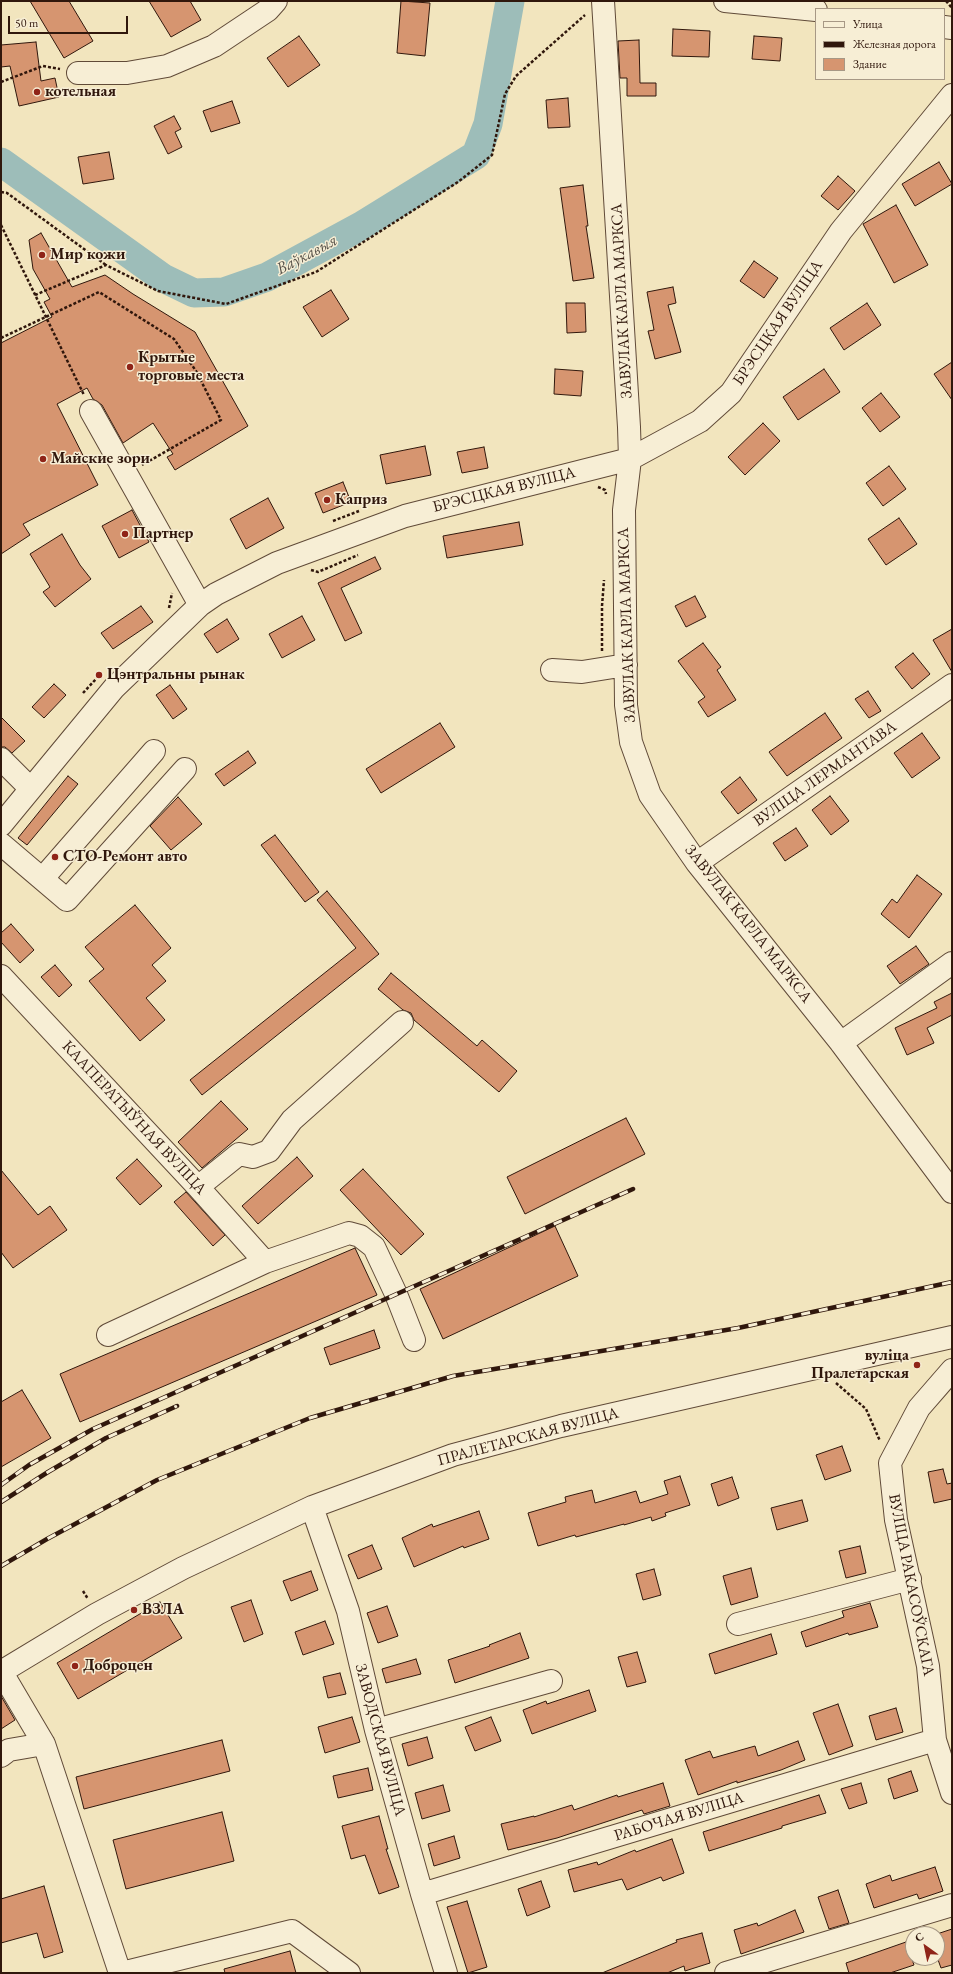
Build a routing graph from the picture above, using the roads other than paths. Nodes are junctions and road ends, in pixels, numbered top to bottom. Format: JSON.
{"nodes":[{"id":1,"x":276,"y":1,"type":"edge"},
{"id":2,"x":724,"y":1,"type":"edge"},
{"id":3,"x":784,"y":4,"type":"edge"},
{"id":4,"x":595,"y":7,"type":"edge"},
{"id":5,"x":815,"y":10,"type":"edge"},
{"id":6,"x":78,"y":73,"type":"road end"},
{"id":7,"x":952,"y":95,"type":"edge"},
{"id":8,"x":92,"y":411,"type":"road end"},
{"id":9,"x":630,"y":459,"type":"junction"},
{"id":10,"x":200,"y":605,"type":"junction"},
{"id":11,"x":626,"y":665,"type":"junction"},
{"id":12,"x":552,"y":670,"type":"dead end"},
{"id":13,"x":952,"y":685,"type":"edge"},
{"id":14,"x":154,"y":751,"type":"dead end"},
{"id":15,"x":1,"y":759,"type":"edge"},
{"id":16,"x":185,"y":769,"type":"dead end"},
{"id":17,"x":30,"y":788,"type":"junction"},
{"id":18,"x":1,"y":824,"type":"edge"},
{"id":19,"x":1,"y":844,"type":"edge"},
{"id":20,"x":697,"y":863,"type":"junction"},
{"id":21,"x":43,"y":878,"type":"junction"},
{"id":22,"x":952,"y":963,"type":"edge"},
{"id":23,"x":4,"y":985,"type":"edge"},
{"id":24,"x":402,"y":1022,"type":"dead end"},
{"id":25,"x":841,"y":1043,"type":"junction"},
{"id":26,"x":198,"y":1187,"type":"junction"},
{"id":27,"x":952,"y":1192,"type":"edge"},
{"id":28,"x":265,"y":1262,"type":"junction"},
{"id":29,"x":108,"y":1335,"type":"dead end"},
{"id":30,"x":414,"y":1340,"type":"dead end"},
{"id":31,"x":951,"y":1344,"type":"edge"},
{"id":32,"x":952,"y":1370,"type":"edge"},
{"id":33,"x":312,"y":1508,"type":"junction"},
{"id":34,"x":910,"y":1580,"type":"junction"},
{"id":35,"x":738,"y":1624,"type":"dead end"},
{"id":36,"x":1,"y":1672,"type":"edge"},
{"id":37,"x":551,"y":1681,"type":"dead end"},
{"id":38,"x":376,"y":1730,"type":"junction"},
{"id":39,"x":935,"y":1740,"type":"junction"},
{"id":40,"x":44,"y":1744,"type":"junction"},
{"id":41,"x":1,"y":1756,"type":"edge"},
{"id":42,"x":952,"y":1793,"type":"edge"},
{"id":43,"x":422,"y":1894,"type":"junction"},
{"id":44,"x":952,"y":1905,"type":"edge"},
{"id":45,"x":121,"y":1973,"type":"edge"},
{"id":46,"x":349,"y":1973,"type":"edge"},
{"id":47,"x":446,"y":1973,"type":"edge"},
{"id":48,"x":726,"y":1973,"type":"edge"}],
"edges":[{"from":1,"to":6,"type":"street"},
{"from":2,"to":3,"type":"street"},
{"from":3,"to":5,"type":"street"},
{"from":4,"to":9,"type":"street","name":"ЗАВУЛАК КАРЛА МАРКСА"},
{"from":7,"to":9,"type":"street","name":"БРЭСЦКАЯ ВУЛІЦА"},
{"from":8,"to":10,"type":"street"},
{"from":9,"to":10,"type":"street","name":"БРЭСЦКАЯ ВУЛІЦА"},
{"from":9,"to":11,"type":"street","name":"ЗАВУЛАК КАРЛА МАРКСА"},
{"from":10,"to":17,"type":"street","name":"БРЭСЦКАЯ ВУЛІЦА"},
{"from":11,"to":12,"type":"street"},
{"from":11,"to":20,"type":"street","name":"ЗАВУЛАК КАРЛА МАРКСА"},
{"from":13,"to":20,"type":"street","name":"ВУЛІЦА ЛЕРМАНТАВА"},
{"from":14,"to":21,"type":"street"},
{"from":15,"to":17,"type":"street"},
{"from":16,"to":21,"type":"street"},
{"from":17,"to":18,"type":"street","name":"БРЭСЦКАЯ ВУЛІЦА"},
{"from":19,"to":21,"type":"street"},
{"from":20,"to":25,"type":"street","name":"ЗАВУЛАК КАРЛА МАРКСА"},
{"from":22,"to":25,"type":"street"},
{"from":23,"to":26,"type":"street","name":"КААПЕРАТЫЎНАЯ ВУЛІЦА"},
{"from":24,"to":26,"type":"street"},
{"from":25,"to":27,"type":"street","name":"ЗАВУЛАК КАРЛА МАРКСА"},
{"from":26,"to":28,"type":"street","name":"КААПЕРАТЫЎНАЯ ВУЛІЦА"},
{"from":28,"to":29,"type":"street"},
{"from":28,"to":30,"type":"street"},
{"from":31,"to":33,"type":"street","name":"ПРАЛЕТАРСКАЯ ВУЛІЦА"},
{"from":32,"to":34,"type":"street","name":"ВУЛІЦА РАКАСОЎСКАГА"},
{"from":33,"to":36,"type":"street","name":"ПРАЛЕТАРСКАЯ ВУЛІЦА"},
{"from":33,"to":38,"type":"street","name":"ЗАВОДСКАЯ ВУЛІЦА"},
{"from":34,"to":35,"type":"street"},
{"from":34,"to":39,"type":"street","name":"ВУЛІЦА РАКАСОЎСКАГА"},
{"from":36,"to":40,"type":"street"},
{"from":37,"to":38,"type":"street"},
{"from":38,"to":43,"type":"street","name":"ЗАВОДСКАЯ ВУЛІЦА"},
{"from":39,"to":42,"type":"street","name":"ВУЛІЦА РАКАСОЎСКАГА"},
{"from":39,"to":43,"type":"street","name":"РАБОЧАЯ ВУЛІЦА"},
{"from":40,"to":41,"type":"street"},
{"from":40,"to":45,"type":"street"},
{"from":43,"to":47,"type":"street","name":"ЗАВОДСКАЯ ВУЛІЦА"},
{"from":44,"to":48,"type":"street"},
{"from":45,"to":46,"type":"street"}]}
